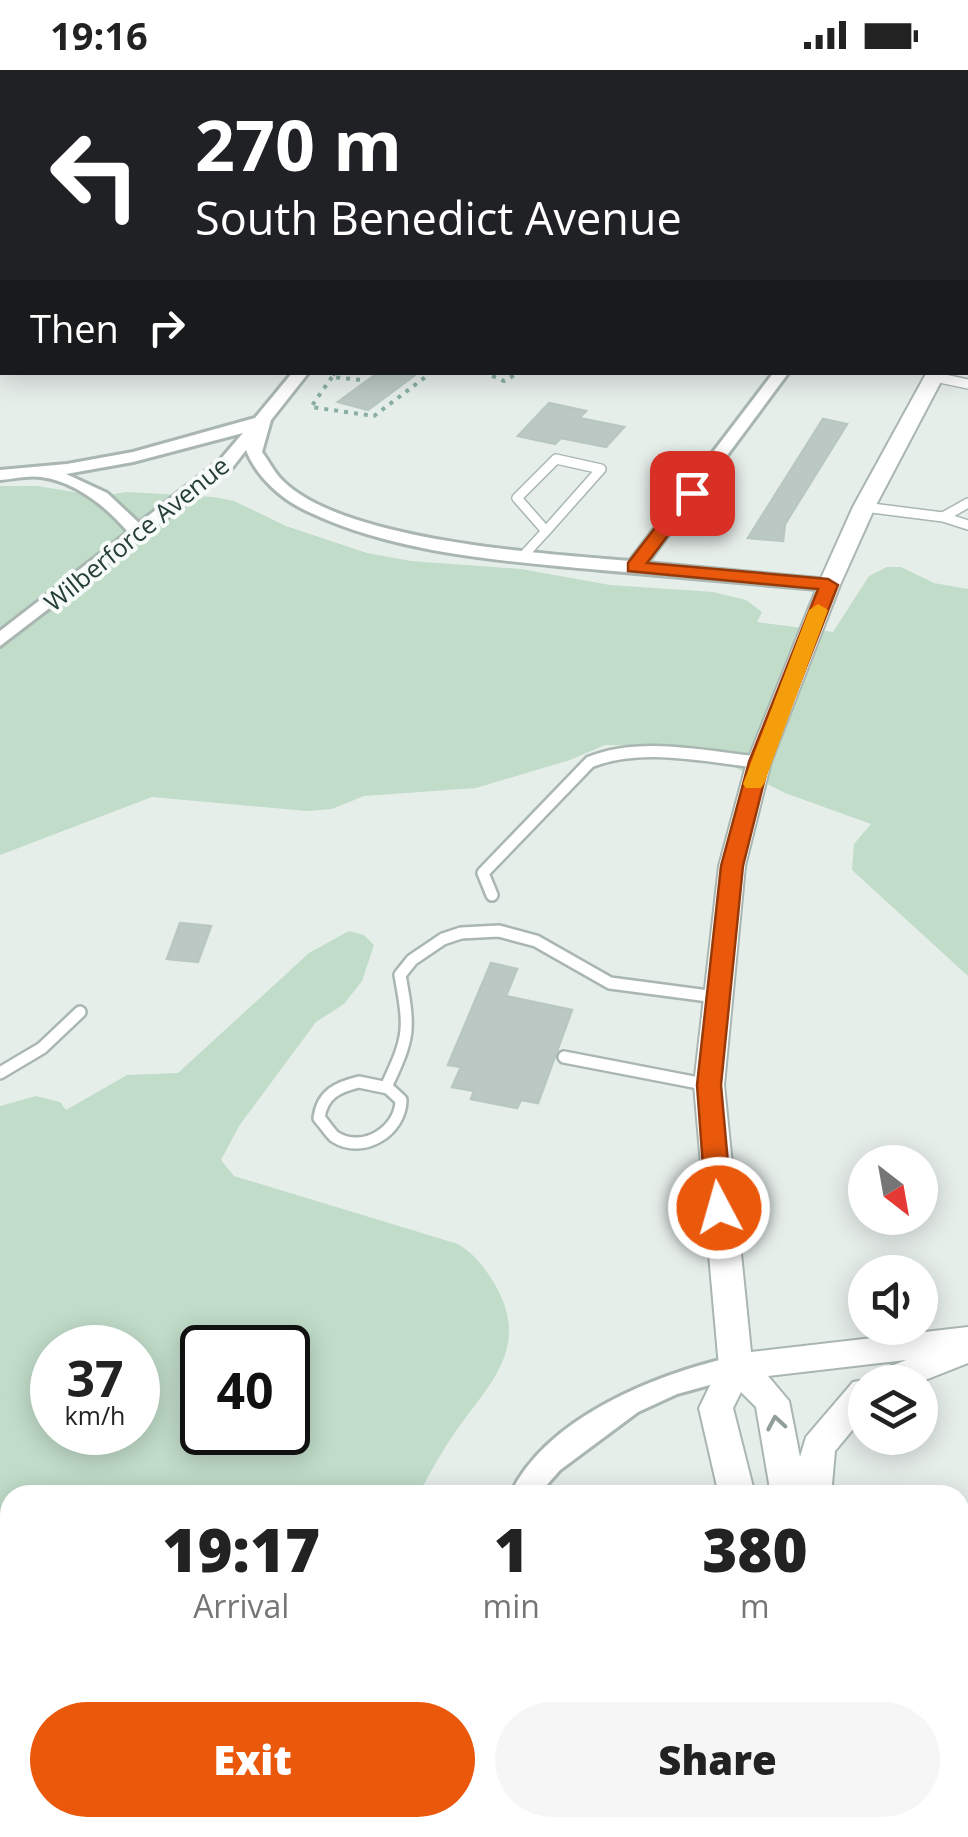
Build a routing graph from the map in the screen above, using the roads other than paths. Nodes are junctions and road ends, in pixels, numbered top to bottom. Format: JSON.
{"nodes":[{"id":1,"x":300,"y":375,"type":"edge"},
{"id":2,"x":780,"y":375,"type":"edge"},
{"id":3,"x":936,"y":375,"type":"edge"},
{"id":4,"x":968,"y":384,"type":"edge"},
{"id":5,"x":263,"y":420,"type":"junction"},
{"id":6,"x":40,"y":473,"type":"junction"},
{"id":7,"x":0,"y":475,"type":"edge"},
{"id":8,"x":968,"y":504,"type":"edge"},
{"id":9,"x":864,"y":506,"type":"junction"},
{"id":10,"x":943,"y":517,"type":"junction"},
{"id":11,"x":968,"y":525,"type":"edge"},
{"id":12,"x":546,"y":531,"type":"junction"},
{"id":13,"x":138,"y":533,"type":"junction"},
{"id":14,"x":523,"y":556,"type":"junction"},
{"id":15,"x":634,"y":567,"type":"junction"},
{"id":16,"x":828,"y":585,"type":"junction"},
{"id":17,"x":0,"y":640,"type":"edge"},
{"id":18,"x":759,"y":762,"type":"junction"},
{"id":19,"x":492,"y":895,"type":"dead end"},
{"id":20,"x":716,"y":997,"type":"junction"},
{"id":21,"x":80,"y":1012,"type":"dead end"},
{"id":22,"x":564,"y":1057,"type":"dead end"},
{"id":23,"x":0,"y":1073,"type":"edge"},
{"id":24,"x":709,"y":1085,"type":"junction"},
{"id":25,"x":386,"y":1087,"type":"junction"},
{"id":26,"x":968,"y":1340,"type":"edge"},
{"id":27,"x":968,"y":1349,"type":"edge"},
{"id":28,"x":928,"y":1365,"type":"edge"},
{"id":29,"x":736,"y":1366,"type":"junction"},
{"id":30,"x":848,"y":1411,"type":"edge"},
{"id":31,"x":528,"y":1485,"type":"edge"},
{"id":32,"x":735,"y":1485,"type":"edge"},
{"id":33,"x":787,"y":1485,"type":"edge"},
{"id":34,"x":814,"y":1485,"type":"edge"}],
"edges":[{"from":1,"to":5,"type":"street","name":"Wilberforce Avenue"},
{"from":2,"to":15,"type":"street"},
{"from":3,"to":4,"type":"lane"},
{"from":3,"to":9,"type":"street"},
{"from":5,"to":6,"type":"street"},
{"from":5,"to":13,"type":"street","name":"Wilberforce Avenue"},
{"from":5,"to":14,"type":"street"},
{"from":6,"to":7,"type":"street"},
{"from":6,"to":13,"type":"street"},
{"from":8,"to":10,"type":"lane"},
{"from":9,"to":10,"type":"lane"},
{"from":9,"to":16,"type":"street"},
{"from":10,"to":11,"type":"lane"},
{"from":12,"to":12,"type":"lane"},
{"from":12,"to":14,"type":"lane"},
{"from":13,"to":17,"type":"street","name":"Wilberforce Avenue"},
{"from":14,"to":15,"type":"street"},
{"from":15,"to":16,"type":"street"},
{"from":16,"to":18,"type":"street"},
{"from":18,"to":19,"type":"lane"},
{"from":18,"to":20,"type":"street"},
{"from":20,"to":24,"type":"street"},
{"from":20,"to":25,"type":"lane"},
{"from":21,"to":23,"type":"lane"},
{"from":22,"to":24,"type":"lane"},
{"from":24,"to":29,"type":"street"},
{"from":25,"to":25,"type":"lane"},
{"from":26,"to":29,"type":"street"},
{"from":27,"to":28,"type":"street"},
{"from":29,"to":31,"type":"street"},
{"from":29,"to":32,"type":"street"},
{"from":33,"to":29,"type":"street","one_way":true},
{"from":30,"to":34,"type":"street"}]}
